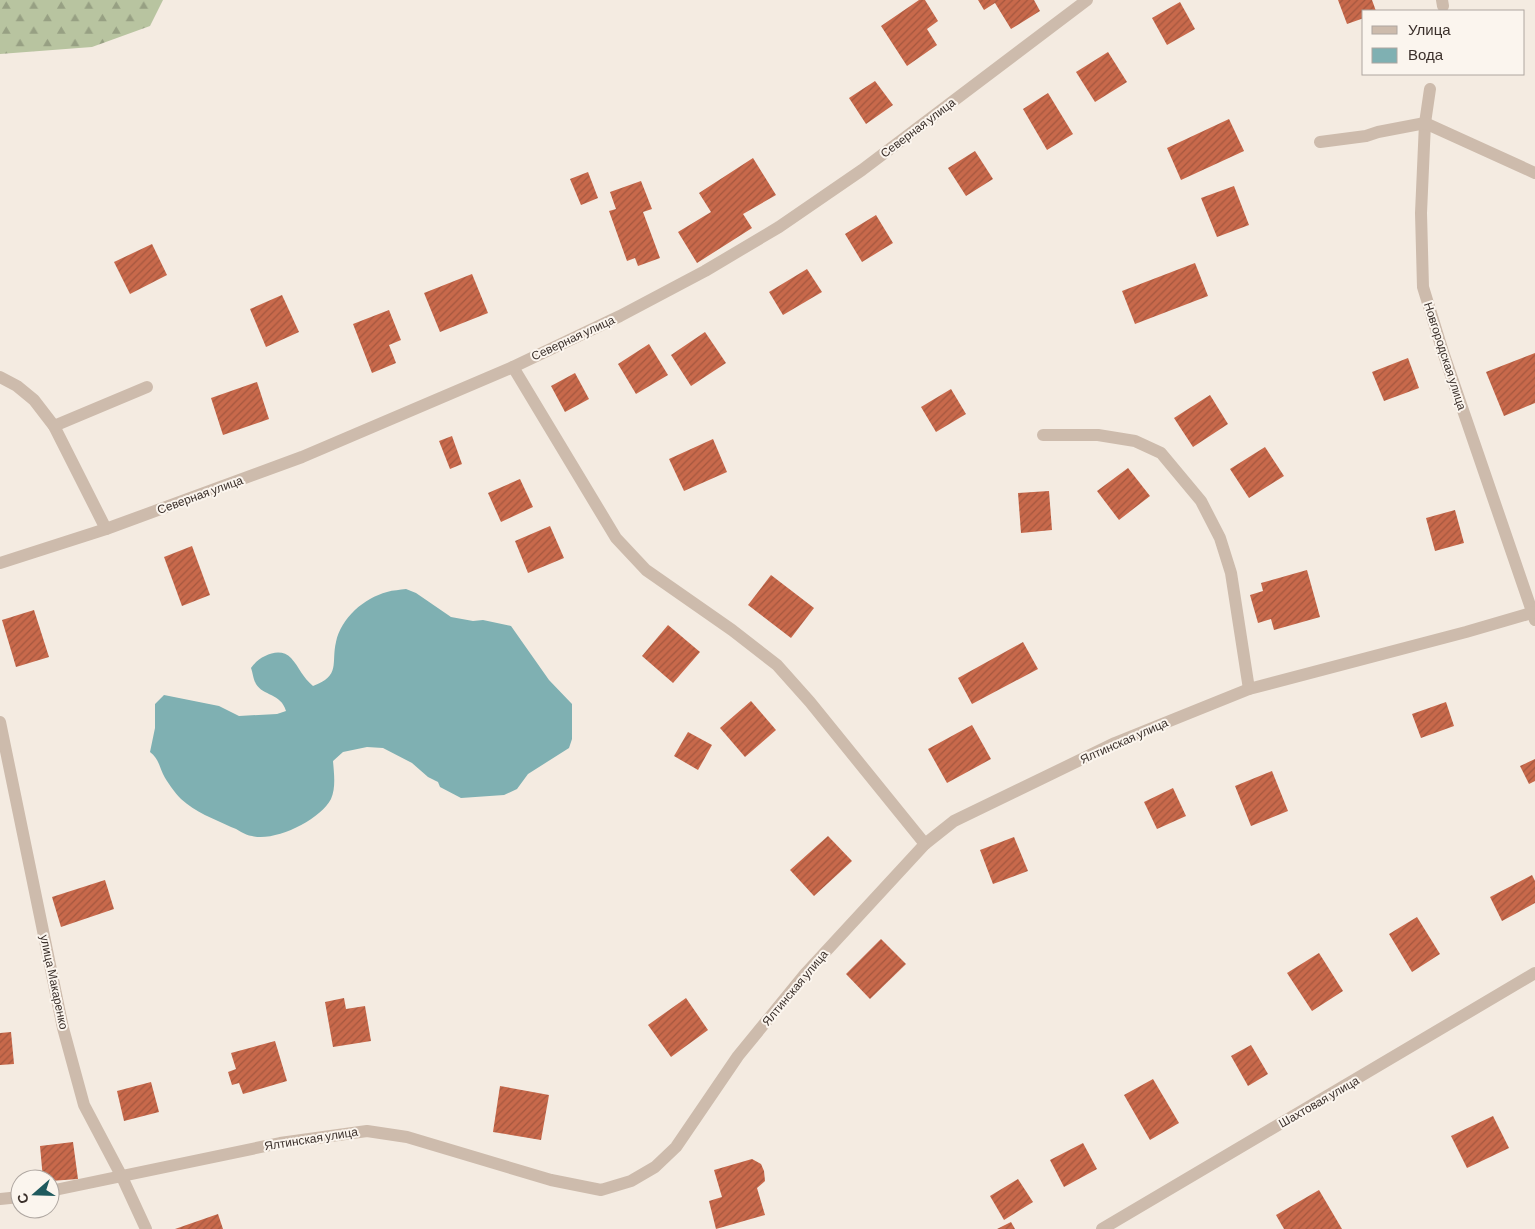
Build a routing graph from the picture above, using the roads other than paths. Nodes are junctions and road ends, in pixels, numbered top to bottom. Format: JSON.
{"nodes":[{"id":1,"x":1087,"y":0,"type":"edge"},
{"id":2,"x":1430,"y":89,"type":"dead end"},
{"id":3,"x":1425,"y":123,"type":"junction"},
{"id":4,"x":1320,"y":142,"type":"dead end"},
{"id":5,"x":1535,"y":173,"type":"edge"},
{"id":6,"x":513,"y":366,"type":"junction"},
{"id":7,"x":0,"y":377,"type":"edge"},
{"id":8,"x":147,"y":387,"type":"dead end"},
{"id":9,"x":54,"y":426,"type":"junction"},
{"id":10,"x":1043,"y":435,"type":"dead end"},
{"id":11,"x":106,"y":529,"type":"junction"},
{"id":12,"x":0,"y":563,"type":"edge"},
{"id":13,"x":1534,"y":615,"type":"edge"},
{"id":14,"x":1249,"y":689,"type":"junction"},
{"id":15,"x":0,"y":722,"type":"edge"},
{"id":16,"x":925,"y":844,"type":"junction"},
{"id":17,"x":1535,"y":973,"type":"edge"},
{"id":18,"x":122,"y":1177,"type":"junction"},
{"id":19,"x":60,"y":1189,"type":"edge"},
{"id":20,"x":146,"y":1229,"type":"edge"},
{"id":21,"x":1102,"y":1229,"type":"edge"}],
"edges":[{"from":1,"to":6,"type":"street","name":"Северная улица"},
{"from":2,"to":3,"type":"street","name":"Новгородская улица"},
{"from":3,"to":4,"type":"street"},
{"from":3,"to":5,"type":"street"},
{"from":3,"to":13,"type":"street","name":"Новгородская улица"},
{"from":6,"to":11,"type":"street","name":"Северная улица"},
{"from":6,"to":16,"type":"street"},
{"from":7,"to":9,"type":"street"},
{"from":8,"to":9,"type":"street"},
{"from":9,"to":11,"type":"street"},
{"from":10,"to":14,"type":"street"},
{"from":11,"to":12,"type":"street","name":"Северная улица"},
{"from":13,"to":14,"type":"street","name":"Ялтинская улица"},
{"from":14,"to":16,"type":"street","name":"Ялтинская улица"},
{"from":15,"to":18,"type":"street","name":"улица Макаренко"},
{"from":16,"to":18,"type":"street","name":"Ялтинская улица"},
{"from":17,"to":21,"type":"street","name":"Шахтовая улица"},
{"from":18,"to":19,"type":"street","name":"Ялтинская улица"},
{"from":18,"to":20,"type":"street","name":"улица Макаренко"}]}
